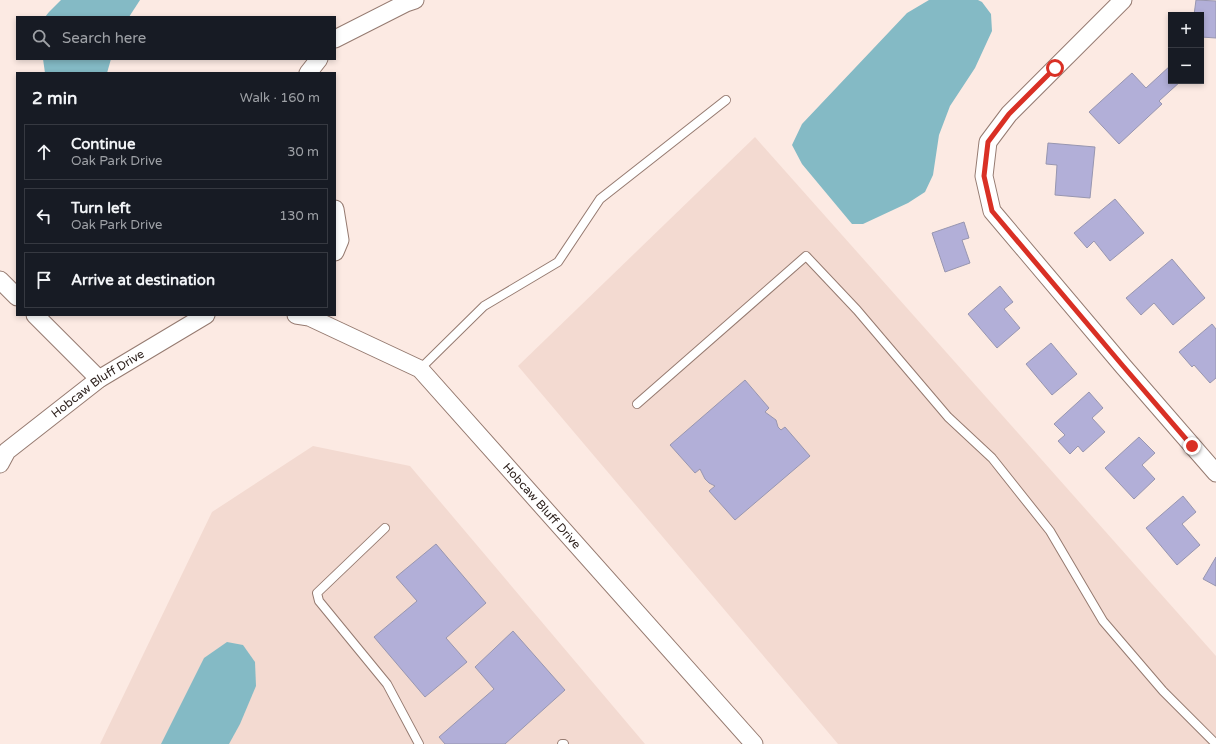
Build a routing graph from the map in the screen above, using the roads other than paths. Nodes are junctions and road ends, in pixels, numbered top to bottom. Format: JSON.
{"nodes":[{"id":1,"x":415,"y":0,"type":"edge"},
{"id":2,"x":1123,"y":0,"type":"edge"},
{"id":3,"x":336,"y":38,"type":"edge"},
{"id":4,"x":318,"y":60,"type":"edge"},
{"id":5,"x":309,"y":72,"type":"edge"},
{"id":6,"x":726,"y":100,"type":"dead end"},
{"id":7,"x":336,"y":215,"type":"edge"},
{"id":8,"x":336,"y":250,"type":"edge"},
{"id":9,"x":0,"y":280,"type":"edge"},
{"id":10,"x":16,"y":296,"type":"edge"},
{"id":11,"x":36,"y":316,"type":"edge"},
{"id":12,"x":204,"y":316,"type":"edge"},
{"id":13,"x":305,"y":316,"type":"edge"},
{"id":14,"x":420,"y":369,"type":"junction"},
{"id":15,"x":99,"y":379,"type":"junction"},
{"id":16,"x":637,"y":404,"type":"dead end"},
{"id":17,"x":0,"y":464,"type":"edge"},
{"id":18,"x":1216,"y":473,"type":"edge"},
{"id":19,"x":385,"y":528,"type":"dead end"},
{"id":20,"x":419,"y":744,"type":"edge"},
{"id":21,"x":754,"y":744,"type":"edge"},
{"id":22,"x":1216,"y":744,"type":"edge"}],
"edges":[{"from":1,"to":3,"type":"street"},
{"from":2,"to":18,"type":"street"},
{"from":4,"to":5,"type":"street"},
{"from":6,"to":14,"type":"lane"},
{"from":7,"to":8,"type":"street"},
{"from":9,"to":10,"type":"street"},
{"from":11,"to":15,"type":"street"},
{"from":12,"to":15,"type":"street","name":"Hobcaw Bluff Drive"},
{"from":13,"to":14,"type":"street","name":"Hobcaw Bluff Drive"},
{"from":14,"to":21,"type":"street","name":"Hobcaw Bluff Drive"},
{"from":15,"to":17,"type":"street","name":"Hobcaw Bluff Drive"},
{"from":16,"to":22,"type":"lane"},
{"from":19,"to":20,"type":"lane"}]}
